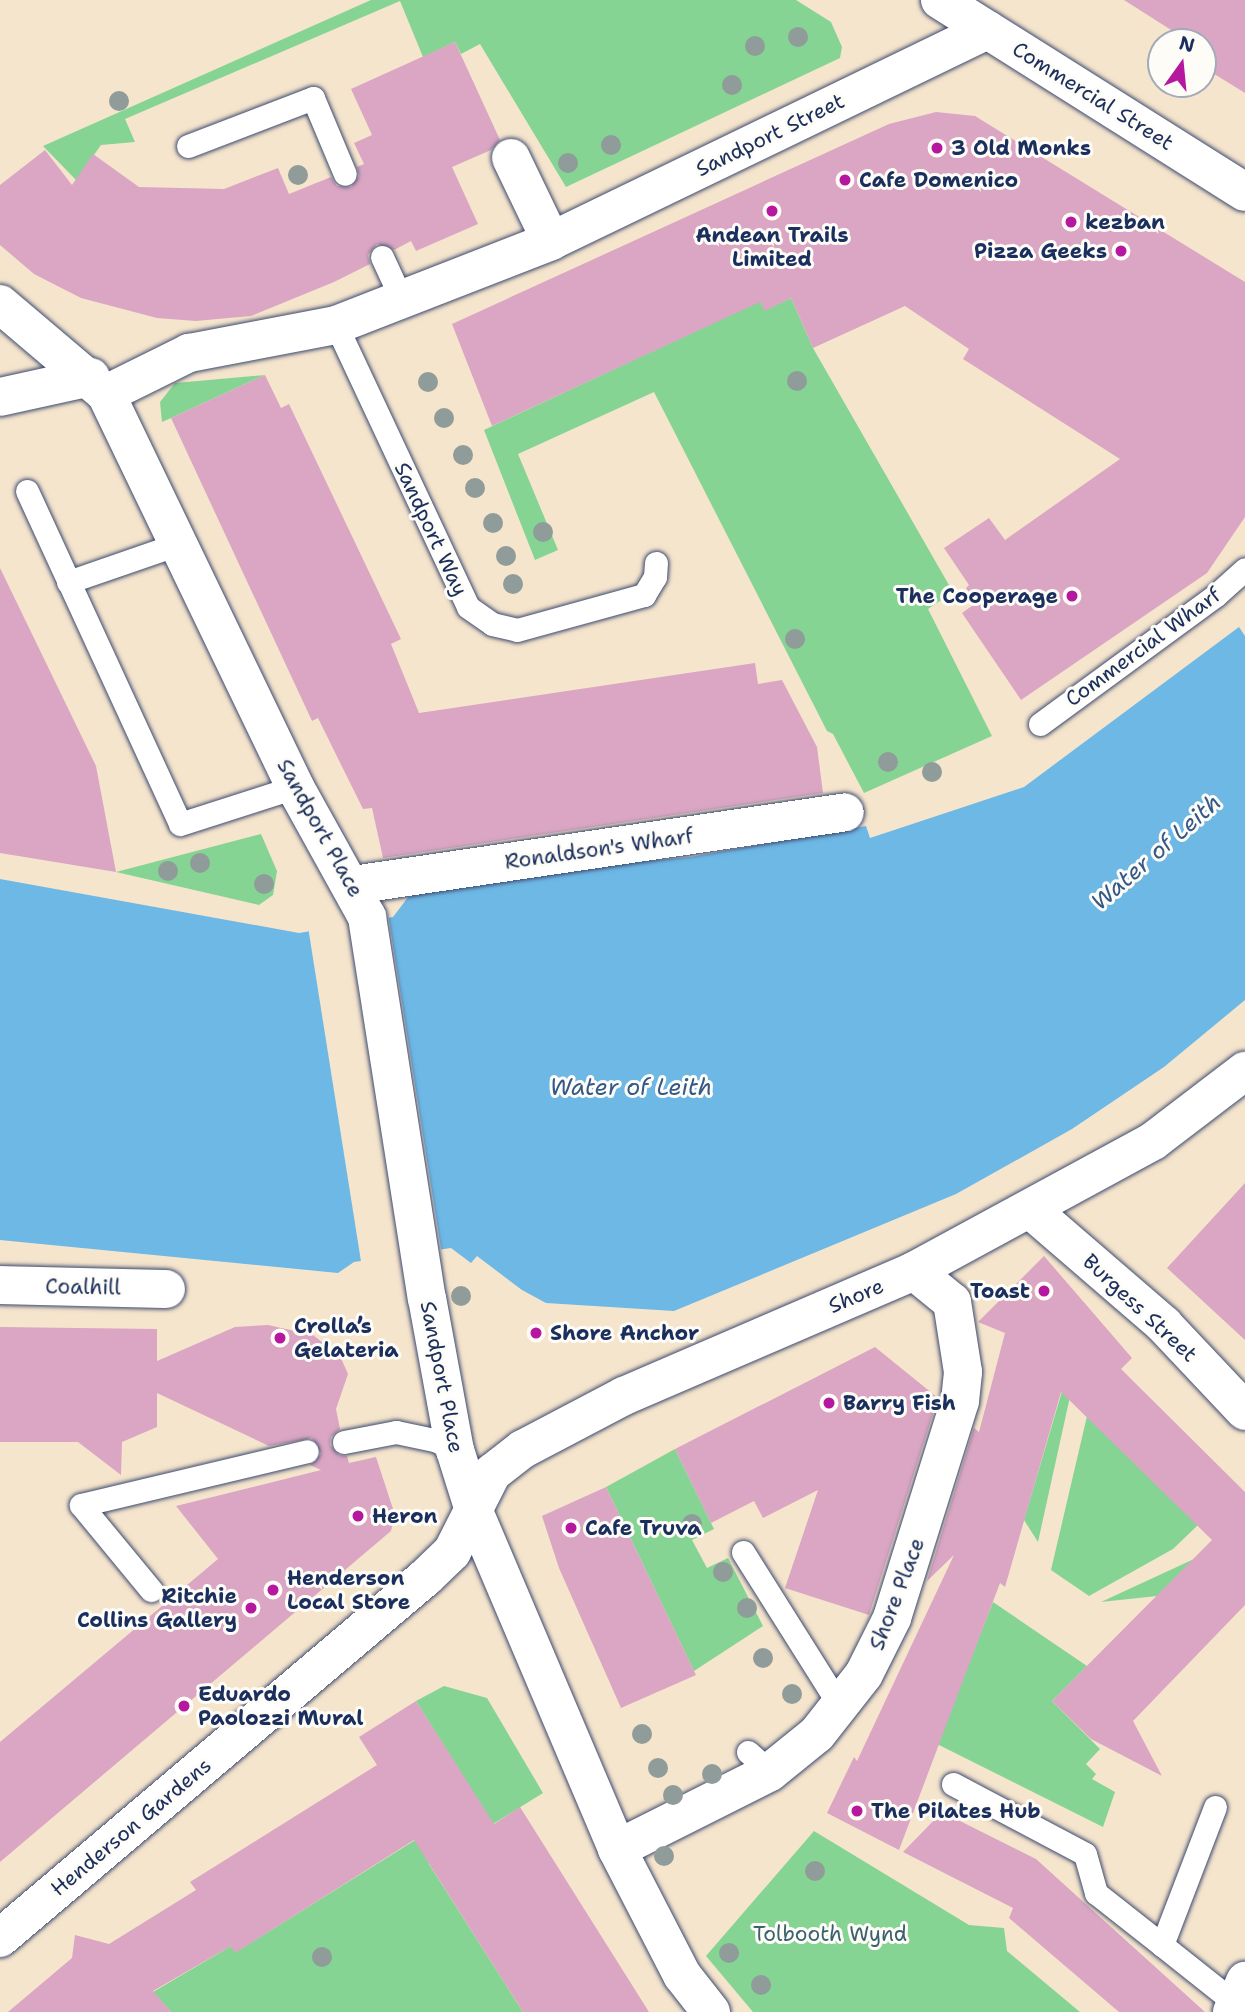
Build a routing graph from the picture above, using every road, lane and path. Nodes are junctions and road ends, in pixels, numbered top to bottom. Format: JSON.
{"nodes":[{"id":1,"x":940,"y":0,"type":"edge"},
{"id":2,"x":988,"y":30,"type":"junction"},
{"id":3,"x":188,"y":146,"type":"dead end"},
{"id":4,"x":510,"y":158,"type":"dead end"},
{"id":5,"x":345,"y":174,"type":"dead end"},
{"id":6,"x":1245,"y":192,"type":"edge"},
{"id":7,"x":551,"y":241,"type":"junction"},
{"id":8,"x":382,"y":257,"type":"dead end"},
{"id":9,"x":400,"y":296,"type":"junction"},
{"id":10,"x":0,"y":304,"type":"edge"},
{"id":11,"x":336,"y":325,"type":"junction"},
{"id":12,"x":99,"y":385,"type":"junction"},
{"id":13,"x":0,"y":397,"type":"edge"},
{"id":14,"x":27,"y":491,"type":"dead end"},
{"id":15,"x":178,"y":544,"type":"junction"},
{"id":16,"x":656,"y":563,"type":"dead end"},
{"id":17,"x":1245,"y":569,"type":"edge"},
{"id":18,"x":68,"y":582,"type":"junction"},
{"id":19,"x":1040,"y":724,"type":"dead end"},
{"id":20,"x":295,"y":787,"type":"junction"},
{"id":21,"x":845,"y":813,"type":"dead end"},
{"id":22,"x":360,"y":901,"type":"junction"},
{"id":23,"x":1245,"y":1071,"type":"edge"},
{"id":24,"x":1031,"y":1210,"type":"junction"},
{"id":25,"x":914,"y":1271,"type":"junction"},
{"id":26,"x":0,"y":1285,"type":"edge"},
{"id":27,"x":166,"y":1289,"type":"dead end"},
{"id":28,"x":1245,"y":1411,"type":"edge"},
{"id":29,"x":344,"y":1442,"type":"dead end"},
{"id":30,"x":455,"y":1450,"type":"junction"},
{"id":31,"x":307,"y":1451,"type":"dead end"},
{"id":32,"x":492,"y":1473,"type":"junction"},
{"id":33,"x":475,"y":1514,"type":"junction"},
{"id":34,"x":743,"y":1552,"type":"dead end"},
{"id":35,"x":151,"y":1590,"type":"dead end"},
{"id":36,"x":840,"y":1706,"type":"junction"},
{"id":37,"x":953,"y":1784,"type":"dead end"},
{"id":38,"x":1215,"y":1807,"type":"dead end"},
{"id":39,"x":617,"y":1849,"type":"junction"},
{"id":40,"x":0,"y":1938,"type":"edge"},
{"id":41,"x":1162,"y":1945,"type":"junction"},
{"id":42,"x":1237,"y":1998,"type":"edge"},
{"id":43,"x":711,"y":2012,"type":"edge"}],
"edges":[{"from":1,"to":2,"type":"street","name":"Commercial Street"},
{"from":2,"to":6,"type":"street","name":"Commercial Street"},
{"from":2,"to":7,"type":"street","name":"Sandport Street"},
{"from":3,"to":5,"type":"lane"},
{"from":4,"to":7,"type":"street"},
{"from":7,"to":9,"type":"street","name":"Sandport Street"},
{"from":8,"to":9,"type":"lane"},
{"from":9,"to":11,"type":"street"},
{"from":10,"to":12,"type":"street","name":"Sandport Place"},
{"from":11,"to":12,"type":"street"},
{"from":11,"to":16,"type":"lane","name":"Sandport Way"},
{"from":12,"to":13,"type":"street"},
{"from":12,"to":15,"type":"street","name":"Sandport Place"},
{"from":14,"to":18,"type":"lane"},
{"from":15,"to":18,"type":"lane"},
{"from":15,"to":20,"type":"street","name":"Sandport Place"},
{"from":17,"to":19,"type":"lane","name":"Commercial Wharf"},
{"from":18,"to":20,"type":"lane"},
{"from":20,"to":22,"type":"street","name":"Sandport Place"},
{"from":21,"to":22,"type":"street","name":"Ronaldson's Wharf"},
{"from":22,"to":30,"type":"street","name":"Sandport Place"},
{"from":23,"to":24,"type":"street","name":"Shore"},
{"from":24,"to":25,"type":"street","name":"Shore"},
{"from":24,"to":28,"type":"street","name":"Burgess Street"},
{"from":25,"to":32,"type":"street","name":"Shore"},
{"from":25,"to":36,"type":"street","name":"Shore Place"},
{"from":26,"to":27,"type":"street","name":"Coalhill"},
{"from":29,"to":30,"type":"lane"},
{"from":30,"to":32,"type":"lane"},
{"from":30,"to":33,"type":"street","name":"Sandport Place"},
{"from":31,"to":35,"type":"lane"},
{"from":32,"to":33,"type":"street","name":"Shore"},
{"from":33,"to":39,"type":"street"},
{"from":33,"to":40,"type":"street","name":"Henderson Gardens"},
{"from":34,"to":36,"type":"lane"},
{"from":36,"to":39,"type":"street","name":"Shore Place"},
{"from":37,"to":41,"type":"lane"},
{"from":38,"to":41,"type":"lane"},
{"from":39,"to":43,"type":"street"},
{"from":41,"to":42,"type":"lane"}]}
